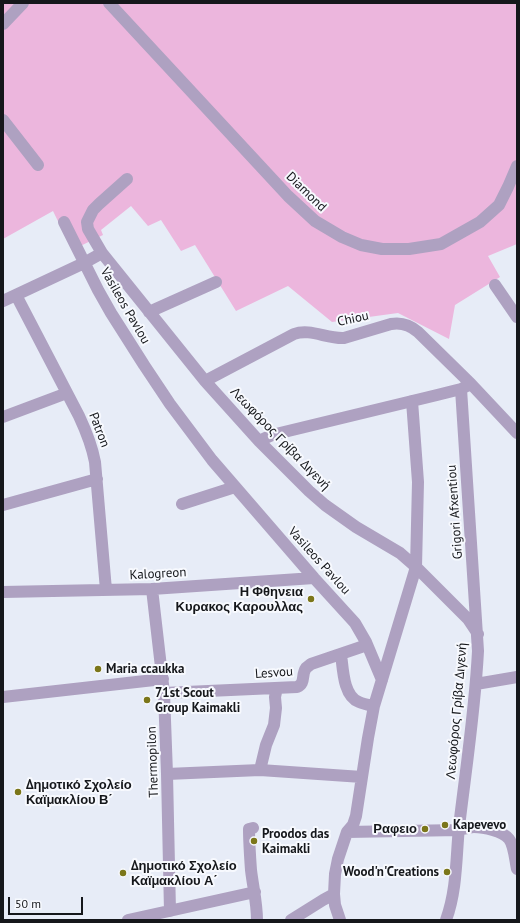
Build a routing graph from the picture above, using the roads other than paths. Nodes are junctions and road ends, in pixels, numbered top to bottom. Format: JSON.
{"nodes":[{"id":1,"x":23,"y":3,"type":"edge"},
{"id":2,"x":109,"y":3,"type":"edge"},
{"id":3,"x":3,"y":24,"type":"edge"},
{"id":4,"x":3,"y":120,"type":"edge"},
{"id":5,"x":38,"y":165,"type":"dead end"},
{"id":6,"x":517,"y":166,"type":"edge"},
{"id":7,"x":127,"y":179,"type":"dead end"},
{"id":8,"x":64,"y":222,"type":"dead end"},
{"id":9,"x":102,"y":253,"type":"junction"},
{"id":10,"x":84,"y":263,"type":"junction"},
{"id":11,"x":216,"y":282,"type":"dead end"},
{"id":12,"x":495,"y":285,"type":"dead end"},
{"id":13,"x":16,"y":295,"type":"junction"},
{"id":14,"x":511,"y":297,"type":"edge"},
{"id":15,"x":3,"y":301,"type":"edge"},
{"id":16,"x":149,"y":312,"type":"junction"},
{"id":17,"x":517,"y":317,"type":"edge"},
{"id":18,"x":205,"y":381,"type":"junction"},
{"id":19,"x":466,"y":386,"type":"junction"},
{"id":20,"x":67,"y":394,"type":"junction"},
{"id":21,"x":412,"y":401,"type":"junction"},
{"id":22,"x":3,"y":417,"type":"edge"},
{"id":23,"x":517,"y":433,"type":"edge"},
{"id":24,"x":259,"y":441,"type":"junction"},
{"id":25,"x":97,"y":479,"type":"junction"},
{"id":26,"x":235,"y":487,"type":"junction"},
{"id":27,"x":182,"y":504,"type":"dead end"},
{"id":28,"x":3,"y":505,"type":"edge"},
{"id":29,"x":416,"y":567,"type":"junction"},
{"id":30,"x":314,"y":578,"type":"junction"},
{"id":31,"x":152,"y":589,"type":"junction"},
{"id":32,"x":106,"y":590,"type":"junction"},
{"id":33,"x":3,"y":592,"type":"edge"},
{"id":34,"x":478,"y":634,"type":"junction"},
{"id":35,"x":367,"y":645,"type":"junction"},
{"id":36,"x":341,"y":654,"type":"junction"},
{"id":37,"x":517,"y":677,"type":"edge"},
{"id":38,"x":163,"y":679,"type":"junction"},
{"id":39,"x":382,"y":680,"type":"junction"},
{"id":40,"x":476,"y":684,"type":"junction"},
{"id":41,"x":277,"y":688,"type":"junction"},
{"id":42,"x":164,"y":693,"type":"junction"},
{"id":43,"x":3,"y":697,"type":"edge"},
{"id":44,"x":374,"y":706,"type":"junction"},
{"id":45,"x":260,"y":770,"type":"junction"},
{"id":46,"x":167,"y":774,"type":"junction"},
{"id":47,"x":362,"y":778,"type":"junction"},
{"id":48,"x":254,"y":828,"type":"dead end"},
{"id":49,"x":459,"y":830,"type":"junction"},
{"id":50,"x":347,"y":832,"type":"junction"},
{"id":51,"x":517,"y":869,"type":"edge"},
{"id":52,"x":255,"y":892,"type":"junction"},
{"id":53,"x":334,"y":894,"type":"junction"},
{"id":54,"x":170,"y":911,"type":"junction"},
{"id":55,"x":128,"y":920,"type":"edge"},
{"id":56,"x":258,"y":920,"type":"edge"},
{"id":57,"x":291,"y":920,"type":"edge"},
{"id":58,"x":340,"y":920,"type":"edge"},
{"id":59,"x":446,"y":920,"type":"edge"}],
"edges":[{"from":1,"to":3,"type":"street"},
{"from":2,"to":6,"type":"street","name":"Diamond"},
{"from":4,"to":5,"type":"street"},
{"from":7,"to":9,"type":"street","name":"Λεωφόρος Γρίβα Διγενή"},
{"from":8,"to":10,"type":"street","name":"Vasileos Pavlou"},
{"from":9,"to":10,"type":"street"},
{"from":9,"to":16,"type":"street","name":"Λεωφόρος Γρίβα Διγενή"},
{"from":10,"to":13,"type":"street"},
{"from":10,"to":26,"type":"street","name":"Vasileos Pavlou"},
{"from":11,"to":16,"type":"street"},
{"from":12,"to":14,"type":"street"},
{"from":13,"to":15,"type":"street"},
{"from":13,"to":20,"type":"street","name":"Patron"},
{"from":14,"to":17,"type":"street"},
{"from":16,"to":18,"type":"street","name":"Λεωφόρος Γρίβα Διγενή"},
{"from":18,"to":19,"type":"street","name":"Chiou"},
{"from":18,"to":24,"type":"street","name":"Λεωφόρος Γρίβα Διγενή"},
{"from":19,"to":21,"type":"street"},
{"from":19,"to":23,"type":"street","name":"Chiou"},
{"from":19,"to":34,"type":"street","name":"Grigori Afxentiou"},
{"from":20,"to":22,"type":"street"},
{"from":20,"to":25,"type":"street","name":"Patron"},
{"from":21,"to":24,"type":"street"},
{"from":21,"to":29,"type":"street"},
{"from":24,"to":29,"type":"street","name":"Λεωφόρος Γρίβα Διγενή"},
{"from":25,"to":28,"type":"street"},
{"from":25,"to":32,"type":"street","name":"Patron"},
{"from":26,"to":27,"type":"street"},
{"from":26,"to":30,"type":"street","name":"Vasileos Pavlou"},
{"from":29,"to":34,"type":"street","name":"Λεωφόρος Γρίβα Διγενή"},
{"from":29,"to":39,"type":"street"},
{"from":30,"to":31,"type":"street","name":"Kalogreon"},
{"from":30,"to":35,"type":"street","name":"Vasileos Pavlou"},
{"from":31,"to":32,"type":"street","name":"Kalogreon"},
{"from":31,"to":38,"type":"street","name":"Thermopilon"},
{"from":32,"to":33,"type":"street","name":"Kalogreon"},
{"from":34,"to":40,"type":"street","name":"Λεωφόρος Γρίβα Διγενή"},
{"from":35,"to":36,"type":"street","name":"Lesvou"},
{"from":35,"to":39,"type":"street","name":"Vasileos Pavlou"},
{"from":36,"to":41,"type":"street","name":"Lesvou"},
{"from":36,"to":44,"type":"street"},
{"from":37,"to":40,"type":"street"},
{"from":38,"to":42,"type":"street","name":"Thermopilon"},
{"from":38,"to":43,"type":"street"},
{"from":39,"to":44,"type":"street"},
{"from":40,"to":49,"type":"street","name":"Λεωφόρος Γρίβα Διγενή"},
{"from":41,"to":42,"type":"street","name":"Lesvou"},
{"from":41,"to":45,"type":"street"},
{"from":42,"to":46,"type":"street","name":"Thermopilon"},
{"from":44,"to":47,"type":"street"},
{"from":45,"to":46,"type":"street"},
{"from":45,"to":47,"type":"street"},
{"from":46,"to":54,"type":"street","name":"Thermopilon"},
{"from":47,"to":50,"type":"street"},
{"from":48,"to":52,"type":"street"},
{"from":49,"to":50,"type":"street"},
{"from":49,"to":51,"type":"street"},
{"from":49,"to":59,"type":"street","name":"Λεωφόρος Γρίβα Διγενή"},
{"from":50,"to":53,"type":"street"},
{"from":52,"to":54,"type":"street"},
{"from":52,"to":56,"type":"street"},
{"from":53,"to":57,"type":"street"},
{"from":53,"to":58,"type":"street"},
{"from":54,"to":55,"type":"street"}]}
